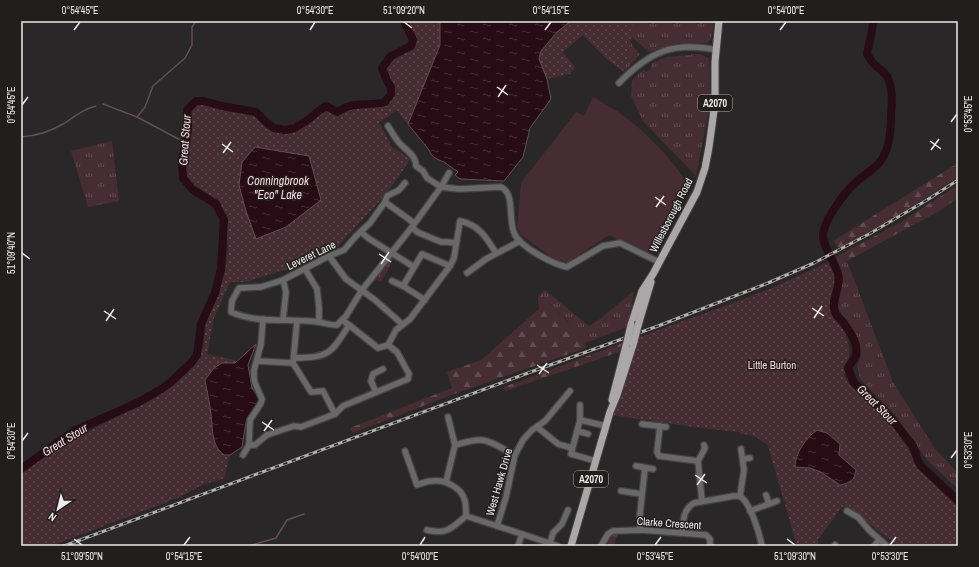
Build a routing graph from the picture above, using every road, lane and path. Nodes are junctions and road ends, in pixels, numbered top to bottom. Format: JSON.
{"nodes":[{"id":1,"x":719,"y":21,"type":"edge"},
{"id":2,"x":716,"y":50,"type":"junction"},
{"id":3,"x":619,"y":83,"type":"dead end"},
{"id":4,"x":388,"y":126,"type":"dead end"},
{"id":5,"x":449,"y":173,"type":"dead end"},
{"id":6,"x":405,"y":183,"type":"dead end"},
{"id":7,"x":441,"y":187,"type":"junction"},
{"id":8,"x":385,"y":202,"type":"junction"},
{"id":9,"x":413,"y":225,"type":"junction"},
{"id":10,"x":361,"y":232,"type":"junction"},
{"id":11,"x":520,"y":241,"type":"junction"},
{"id":12,"x":456,"y":243,"type":"junction"},
{"id":13,"x":390,"y":253,"type":"junction"},
{"id":14,"x":496,"y":254,"type":"junction"},
{"id":15,"x":329,"y":256,"type":"junction"},
{"id":16,"x":659,"y":262,"type":"junction"},
{"id":17,"x":450,"y":266,"type":"junction"},
{"id":18,"x":414,"y":267,"type":"junction"},
{"id":19,"x":305,"y":269,"type":"junction"},
{"id":20,"x":467,"y":273,"type":"dead end"},
{"id":21,"x":653,"y":274,"type":"junction"},
{"id":22,"x":283,"y":280,"type":"junction"},
{"id":23,"x":392,"y":281,"type":"dead end"},
{"id":24,"x":403,"y":286,"type":"junction"},
{"id":25,"x":362,"y":290,"type":"junction"},
{"id":26,"x":425,"y":300,"type":"junction"},
{"id":27,"x":263,"y":319,"type":"junction"},
{"id":28,"x":283,"y":319,"type":"junction"},
{"id":29,"x":342,"y":320,"type":"junction"},
{"id":30,"x":297,"y":321,"type":"junction"},
{"id":31,"x":319,"y":322,"type":"junction"},
{"id":32,"x":402,"y":324,"type":"junction"},
{"id":33,"x":349,"y":325,"type":"junction"},
{"id":34,"x":388,"y":345,"type":"junction"},
{"id":35,"x":629,"y":345,"type":"junction"},
{"id":36,"x":257,"y":361,"type":"junction"},
{"id":37,"x":294,"y":361,"type":"junction"},
{"id":38,"x":383,"y":369,"type":"dead end"},
{"id":39,"x":570,"y":391,"type":"dead end"},
{"id":40,"x":376,"y":392,"type":"junction"},
{"id":41,"x":580,"y":405,"type":"dead end"},
{"id":42,"x":336,"y":414,"type":"junction"},
{"id":43,"x":448,"y":417,"type":"dead end"},
{"id":44,"x":580,"y":420,"type":"junction"},
{"id":45,"x":642,"y":424,"type":"dead end"},
{"id":46,"x":606,"y":426,"type":"junction"},
{"id":47,"x":660,"y":426,"type":"junction"},
{"id":48,"x":537,"y":427,"type":"junction"},
{"id":49,"x":666,"y":427,"type":"dead end"},
{"id":50,"x":577,"y":431,"type":"junction"},
{"id":51,"x":588,"y":434,"type":"dead end"},
{"id":52,"x":249,"y":445,"type":"junction"},
{"id":53,"x":454,"y":445,"type":"junction"},
{"id":54,"x":704,"y":446,"type":"dead end"},
{"id":55,"x":572,"y":448,"type":"junction"},
{"id":56,"x":741,"y":449,"type":"dead end"},
{"id":57,"x":404,"y":451,"type":"dead end"},
{"id":58,"x":243,"y":455,"type":"dead end"},
{"id":59,"x":515,"y":455,"type":"junction"},
{"id":60,"x":750,"y":458,"type":"dead end"},
{"id":61,"x":743,"y":459,"type":"junction"},
{"id":62,"x":596,"y":461,"type":"junction"},
{"id":63,"x":698,"y":461,"type":"junction"},
{"id":64,"x":636,"y":466,"type":"dead end"},
{"id":65,"x":645,"y":468,"type":"junction"},
{"id":66,"x":653,"y":469,"type":"dead end"},
{"id":67,"x":446,"y":482,"type":"junction"},
{"id":68,"x":622,"y":491,"type":"dead end"},
{"id":69,"x":642,"y":494,"type":"junction"},
{"id":70,"x":766,"y":495,"type":"dead end"},
{"id":71,"x":740,"y":496,"type":"junction"},
{"id":72,"x":702,"y":501,"type":"junction"},
{"id":73,"x":777,"y":501,"type":"dead end"},
{"id":74,"x":769,"y":504,"type":"junction"},
{"id":75,"x":568,"y":510,"type":"dead end"},
{"id":76,"x":750,"y":511,"type":"junction"},
{"id":77,"x":847,"y":511,"type":"dead end"},
{"id":78,"x":466,"y":516,"type":"junction"},
{"id":79,"x":497,"y":526,"type":"junction"},
{"id":80,"x":427,"y":530,"type":"dead end"},
{"id":81,"x":640,"y":530,"type":"junction"},
{"id":82,"x":682,"y":533,"type":"junction"},
{"id":83,"x":522,"y":534,"type":"junction"},
{"id":84,"x":879,"y":540,"type":"junction"},
{"id":85,"x":550,"y":543,"type":"junction"},
{"id":86,"x":518,"y":546,"type":"edge"},
{"id":87,"x":558,"y":546,"type":"edge"},
{"id":88,"x":570,"y":546,"type":"edge"},
{"id":89,"x":601,"y":546,"type":"edge"},
{"id":90,"x":710,"y":546,"type":"edge"},
{"id":91,"x":762,"y":546,"type":"edge"},
{"id":92,"x":874,"y":546,"type":"edge"},
{"id":93,"x":887,"y":546,"type":"edge"}],
"edges":[{"from":1,"to":2,"type":"main road","name":"Willesborough Road","number":"A2070"},
{"from":2,"to":3,"type":"street"},
{"from":2,"to":16,"type":"main road","name":"Willesborough Road","number":"A2070"},
{"from":4,"to":7,"type":"street"},
{"from":5,"to":7,"type":"street"},
{"from":6,"to":8,"type":"street","name":"Leveret Lane"},
{"from":7,"to":9,"type":"street"},
{"from":7,"to":11,"type":"street"},
{"from":8,"to":9,"type":"street"},
{"from":8,"to":10,"type":"street","name":"Leveret Lane"},
{"from":9,"to":12,"type":"street"},
{"from":9,"to":13,"type":"street"},
{"from":10,"to":13,"type":"street"},
{"from":10,"to":15,"type":"street","name":"Leveret Lane"},
{"from":11,"to":14,"type":"street"},
{"from":11,"to":16,"type":"street"},
{"from":12,"to":14,"type":"street"},
{"from":12,"to":17,"type":"street"},
{"from":13,"to":18,"type":"street"},
{"from":13,"to":25,"type":"street"},
{"from":14,"to":20,"type":"street"},
{"from":15,"to":19,"type":"street","name":"Leveret Lane"},
{"from":15,"to":25,"type":"street"},
{"from":16,"to":21,"type":"main road","name":"Willesborough Road","number":"A2070"},
{"from":17,"to":18,"type":"street"},
{"from":17,"to":26,"type":"street"},
{"from":18,"to":24,"type":"street"},
{"from":19,"to":22,"type":"street","name":"Leveret Lane"},
{"from":19,"to":31,"type":"street"},
{"from":21,"to":35,"type":"main road","name":"Willesborough Road","number":"A2070","bridge":true},
{"from":21,"to":35,"type":"main road","name":"Willesborough Road","number":"A2070","bridge":true},
{"from":22,"to":27,"type":"street","name":"Leveret Lane"},
{"from":22,"to":28,"type":"street"},
{"from":23,"to":24,"type":"street"},
{"from":24,"to":26,"type":"street"},
{"from":25,"to":29,"type":"street"},
{"from":25,"to":32,"type":"street"},
{"from":26,"to":32,"type":"street"},
{"from":27,"to":28,"type":"street"},
{"from":27,"to":36,"type":"street"},
{"from":28,"to":30,"type":"street"},
{"from":29,"to":31,"type":"street"},
{"from":29,"to":33,"type":"street"},
{"from":30,"to":31,"type":"street"},
{"from":30,"to":37,"type":"street"},
{"from":32,"to":34,"type":"street"},
{"from":33,"to":34,"type":"street"},
{"from":33,"to":37,"type":"street"},
{"from":34,"to":40,"type":"street"},
{"from":35,"to":46,"type":"main road","name":"Willesborough Road","number":"A2070"},
{"from":36,"to":37,"type":"street"},
{"from":36,"to":52,"type":"street"},
{"from":37,"to":42,"type":"street"},
{"from":38,"to":40,"type":"street"},
{"from":39,"to":48,"type":"street","name":"West Hawk Drive"},
{"from":40,"to":42,"type":"street"},
{"from":41,"to":44,"type":"street"},
{"from":42,"to":52,"type":"street"},
{"from":43,"to":53,"type":"street"},
{"from":44,"to":46,"type":"street"},
{"from":44,"to":50,"type":"street"},
{"from":45,"to":47,"type":"street"},
{"from":46,"to":62,"type":"main road","name":"Willesborough Road","number":"A2070"},
{"from":47,"to":49,"type":"street"},
{"from":47,"to":63,"type":"street"},
{"from":48,"to":55,"type":"street"},
{"from":48,"to":59,"type":"street","name":"West Hawk Drive"},
{"from":50,"to":51,"type":"street"},
{"from":50,"to":55,"type":"street"},
{"from":52,"to":58,"type":"street"},
{"from":53,"to":59,"type":"street"},
{"from":53,"to":67,"type":"street"},
{"from":54,"to":63,"type":"street"},
{"from":55,"to":62,"type":"street"},
{"from":56,"to":61,"type":"street"},
{"from":57,"to":67,"type":"street"},
{"from":59,"to":79,"type":"street","name":"West Hawk Drive"},
{"from":60,"to":61,"type":"street"},
{"from":61,"to":71,"type":"street"},
{"from":62,"to":88,"type":"main road","name":"Willesborough Road","number":"A2070"},
{"from":63,"to":72,"type":"street"},
{"from":64,"to":65,"type":"street"},
{"from":65,"to":66,"type":"street"},
{"from":65,"to":69,"type":"street"},
{"from":67,"to":78,"type":"street"},
{"from":68,"to":69,"type":"street"},
{"from":69,"to":81,"type":"street"},
{"from":70,"to":74,"type":"street"},
{"from":71,"to":72,"type":"street"},
{"from":71,"to":76,"type":"street"},
{"from":72,"to":82,"type":"street"},
{"from":73,"to":74,"type":"street"},
{"from":74,"to":76,"type":"street"},
{"from":75,"to":85,"type":"street"},
{"from":76,"to":91,"type":"street"},
{"from":77,"to":84,"type":"street"},
{"from":78,"to":79,"type":"street"},
{"from":78,"to":80,"type":"street"},
{"from":79,"to":83,"type":"street"},
{"from":81,"to":82,"type":"street","name":"Clarke Crescent"},
{"from":81,"to":89,"type":"street","name":"Clarke Crescent"},
{"from":82,"to":90,"type":"street","name":"Clarke Crescent"},
{"from":83,"to":85,"type":"street"},
{"from":83,"to":86,"type":"street"},
{"from":84,"to":92,"type":"street"},
{"from":84,"to":93,"type":"street"},
{"from":85,"to":87,"type":"street"}]}
